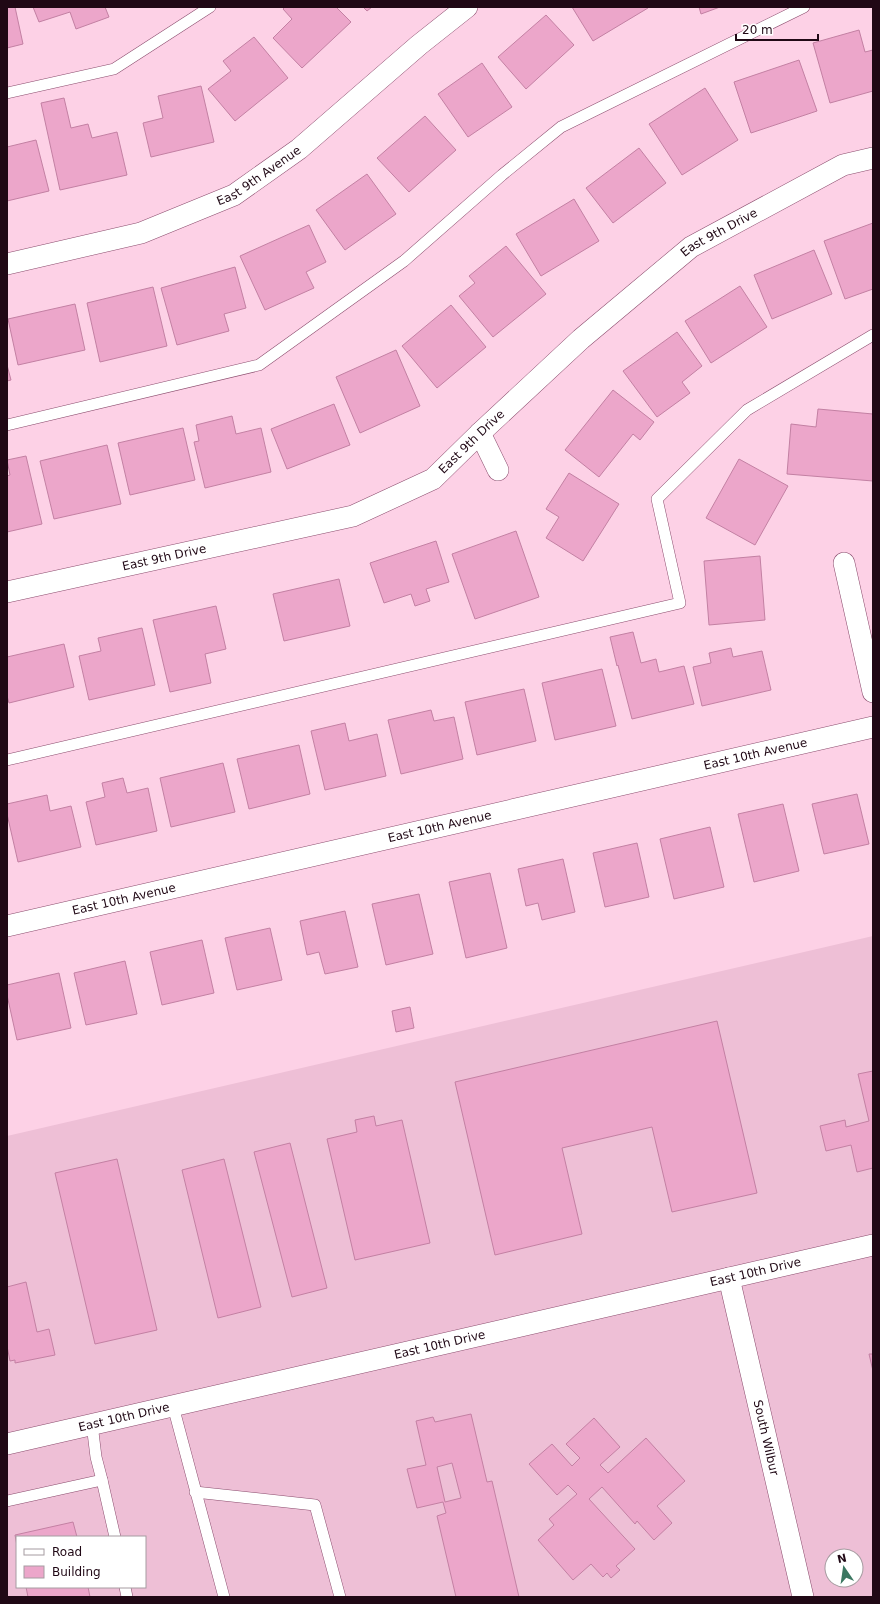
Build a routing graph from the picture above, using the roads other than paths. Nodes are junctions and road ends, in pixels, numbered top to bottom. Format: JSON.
{"nodes":[{"id":1,"x":210,"y":7,"type":"edge"},
{"id":2,"x":467,"y":7,"type":"edge"},
{"id":3,"x":804,"y":7,"type":"edge"},
{"id":4,"x":7,"y":94,"type":"edge"},
{"id":5,"x":873,"y":158,"type":"edge"},
{"id":6,"x":7,"y":264,"type":"edge"},
{"id":7,"x":873,"y":335,"type":"edge"},
{"id":8,"x":7,"y":425,"type":"edge"},
{"id":9,"x":480,"y":433,"type":"junction"},
{"id":10,"x":498,"y":470,"type":"dead end"},
{"id":11,"x":844,"y":563,"type":"dead end"},
{"id":12,"x":7,"y":592,"type":"edge"},
{"id":13,"x":873,"y":692,"type":"edge"},
{"id":14,"x":873,"y":727,"type":"edge"},
{"id":15,"x":7,"y":760,"type":"edge"},
{"id":16,"x":7,"y":926,"type":"edge"},
{"id":17,"x":873,"y":1245,"type":"edge"},
{"id":18,"x":729,"y":1278,"type":"junction"},
{"id":19,"x":173,"y":1406,"type":"junction"},
{"id":20,"x":92,"y":1424,"type":"junction"},
{"id":21,"x":7,"y":1444,"type":"edge"},
{"id":22,"x":102,"y":1480,"type":"junction"},
{"id":23,"x":195,"y":1492,"type":"junction"},
{"id":24,"x":7,"y":1501,"type":"edge"},
{"id":25,"x":115,"y":1536,"type":"edge"},
{"id":26,"x":224,"y":1597,"type":"edge"},
{"id":27,"x":340,"y":1597,"type":"edge"},
{"id":28,"x":804,"y":1597,"type":"edge"}],
"edges":[{"from":1,"to":4,"type":"lane"},
{"from":2,"to":6,"type":"street","name":"East 9th Avenue"},
{"from":3,"to":8,"type":"lane"},
{"from":5,"to":9,"type":"street","name":"East 9th Drive"},
{"from":7,"to":15,"type":"lane"},
{"from":9,"to":10,"type":"street"},
{"from":9,"to":12,"type":"street","name":"East 9th Drive"},
{"from":11,"to":13,"type":"street"},
{"from":14,"to":16,"type":"street","name":"East 10th Avenue"},
{"from":17,"to":18,"type":"street","name":"East 10th Drive"},
{"from":18,"to":19,"type":"street","name":"East 10th Drive"},
{"from":18,"to":28,"type":"street","name":"South Wilbur"},
{"from":19,"to":20,"type":"street","name":"East 10th Drive"},
{"from":19,"to":23,"type":"lane"},
{"from":20,"to":21,"type":"street","name":"East 10th Drive"},
{"from":20,"to":22,"type":"lane"},
{"from":22,"to":24,"type":"lane"},
{"from":22,"to":25,"type":"lane"},
{"from":23,"to":26,"type":"lane"},
{"from":23,"to":27,"type":"lane"}]}
